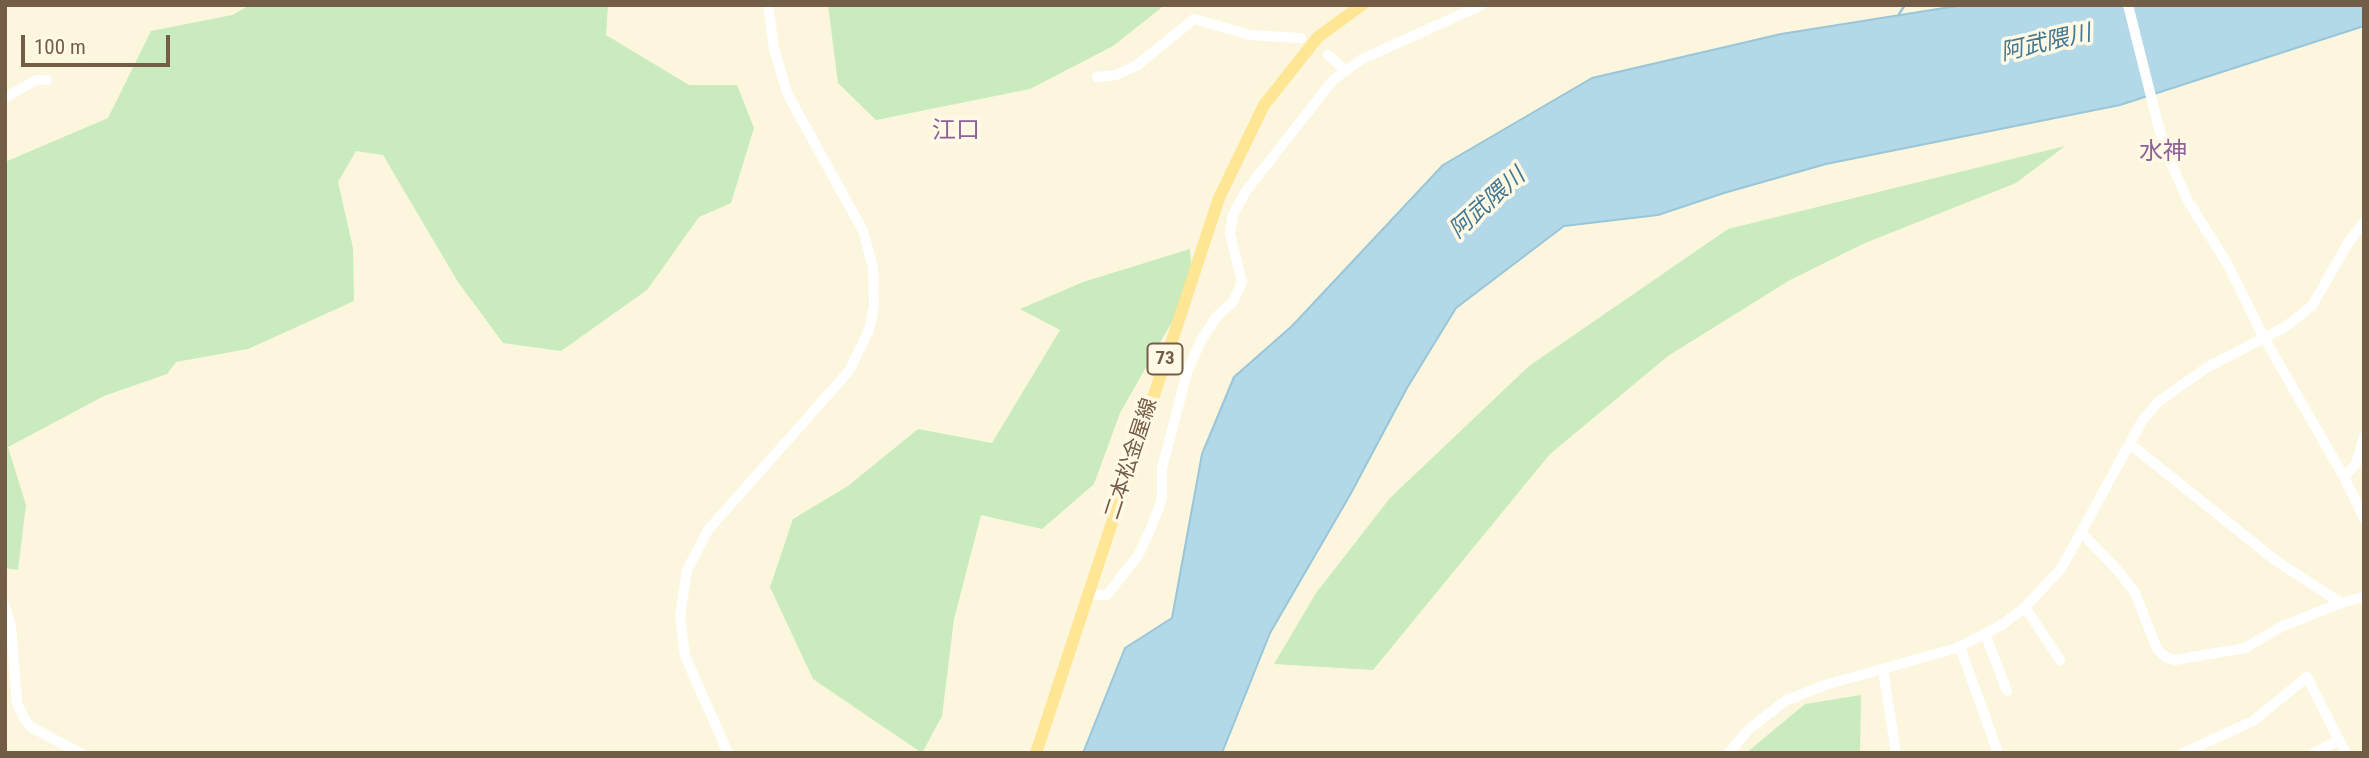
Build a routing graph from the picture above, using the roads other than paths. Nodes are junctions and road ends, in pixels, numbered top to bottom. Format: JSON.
{"nodes":[{"id":1,"x":768,"y":5,"type":"edge"},
{"id":2,"x":1362,"y":5,"type":"edge"},
{"id":3,"x":1482,"y":5,"type":"edge"},
{"id":4,"x":2128,"y":5,"type":"edge"},
{"id":5,"x":1301,"y":38,"type":"dead end"},
{"id":6,"x":1328,"y":55,"type":"dead end"},
{"id":7,"x":1346,"y":71,"type":"junction"},
{"id":8,"x":1097,"y":77,"type":"dead end"},
{"id":9,"x":47,"y":80,"type":"dead end"},
{"id":10,"x":5,"y":98,"type":"edge"},
{"id":11,"x":2364,"y":222,"type":"edge"},
{"id":12,"x":2263,"y":336,"type":"junction"},
{"id":13,"x":2364,"y":437,"type":"edge"},
{"id":14,"x":2130,"y":444,"type":"junction"},
{"id":15,"x":2344,"y":477,"type":"junction"},
{"id":16,"x":2364,"y":517,"type":"edge"},
{"id":17,"x":2082,"y":533,"type":"junction"},
{"id":18,"x":1089,"y":595,"type":"junction"},
{"id":19,"x":2364,"y":597,"type":"edge"},
{"id":20,"x":2341,"y":603,"type":"junction"},
{"id":21,"x":5,"y":606,"type":"edge"},
{"id":22,"x":2025,"y":607,"type":"junction"},
{"id":23,"x":1986,"y":634,"type":"junction"},
{"id":24,"x":1960,"y":647,"type":"junction"},
{"id":25,"x":2060,"y":660,"type":"dead end"},
{"id":26,"x":1883,"y":670,"type":"junction"},
{"id":27,"x":2007,"y":691,"type":"dead end"},
{"id":28,"x":2339,"y":740,"type":"junction"},
{"id":29,"x":2206,"y":748,"type":"edge"},
{"id":30,"x":80,"y":753,"type":"edge"},
{"id":31,"x":728,"y":753,"type":"edge"},
{"id":32,"x":1036,"y":753,"type":"edge"},
{"id":33,"x":1730,"y":753,"type":"edge"},
{"id":34,"x":1896,"y":753,"type":"edge"},
{"id":35,"x":1998,"y":753,"type":"edge"},
{"id":36,"x":2183,"y":753,"type":"edge"},
{"id":37,"x":2314,"y":753,"type":"edge"},
{"id":38,"x":2346,"y":753,"type":"edge"}],
"edges":[{"from":1,"to":31,"type":"street"},
{"from":2,"to":18,"type":"main road","name":"二本松金屋線","number":"73"},
{"from":3,"to":7,"type":"street"},
{"from":4,"to":12,"type":"street"},
{"from":5,"to":8,"type":"street"},
{"from":6,"to":7,"type":"street"},
{"from":7,"to":18,"type":"street"},
{"from":9,"to":10,"type":"street"},
{"from":11,"to":12,"type":"street"},
{"from":12,"to":14,"type":"street"},
{"from":12,"to":15,"type":"street"},
{"from":13,"to":15,"type":"street"},
{"from":14,"to":17,"type":"street"},
{"from":14,"to":20,"type":"street"},
{"from":15,"to":16,"type":"street"},
{"from":17,"to":20,"type":"street"},
{"from":17,"to":22,"type":"street"},
{"from":18,"to":32,"type":"main road","name":"二本松金屋線","number":"73"},
{"from":19,"to":20,"type":"street"},
{"from":21,"to":30,"type":"street"},
{"from":22,"to":23,"type":"street"},
{"from":22,"to":25,"type":"street"},
{"from":23,"to":24,"type":"street"},
{"from":23,"to":27,"type":"street"},
{"from":24,"to":26,"type":"street"},
{"from":24,"to":35,"type":"street"},
{"from":26,"to":33,"type":"street"},
{"from":26,"to":34,"type":"street"},
{"from":28,"to":29,"type":"street"},
{"from":28,"to":37,"type":"street"},
{"from":28,"to":38,"type":"street"},
{"from":29,"to":36,"type":"street"}]}
